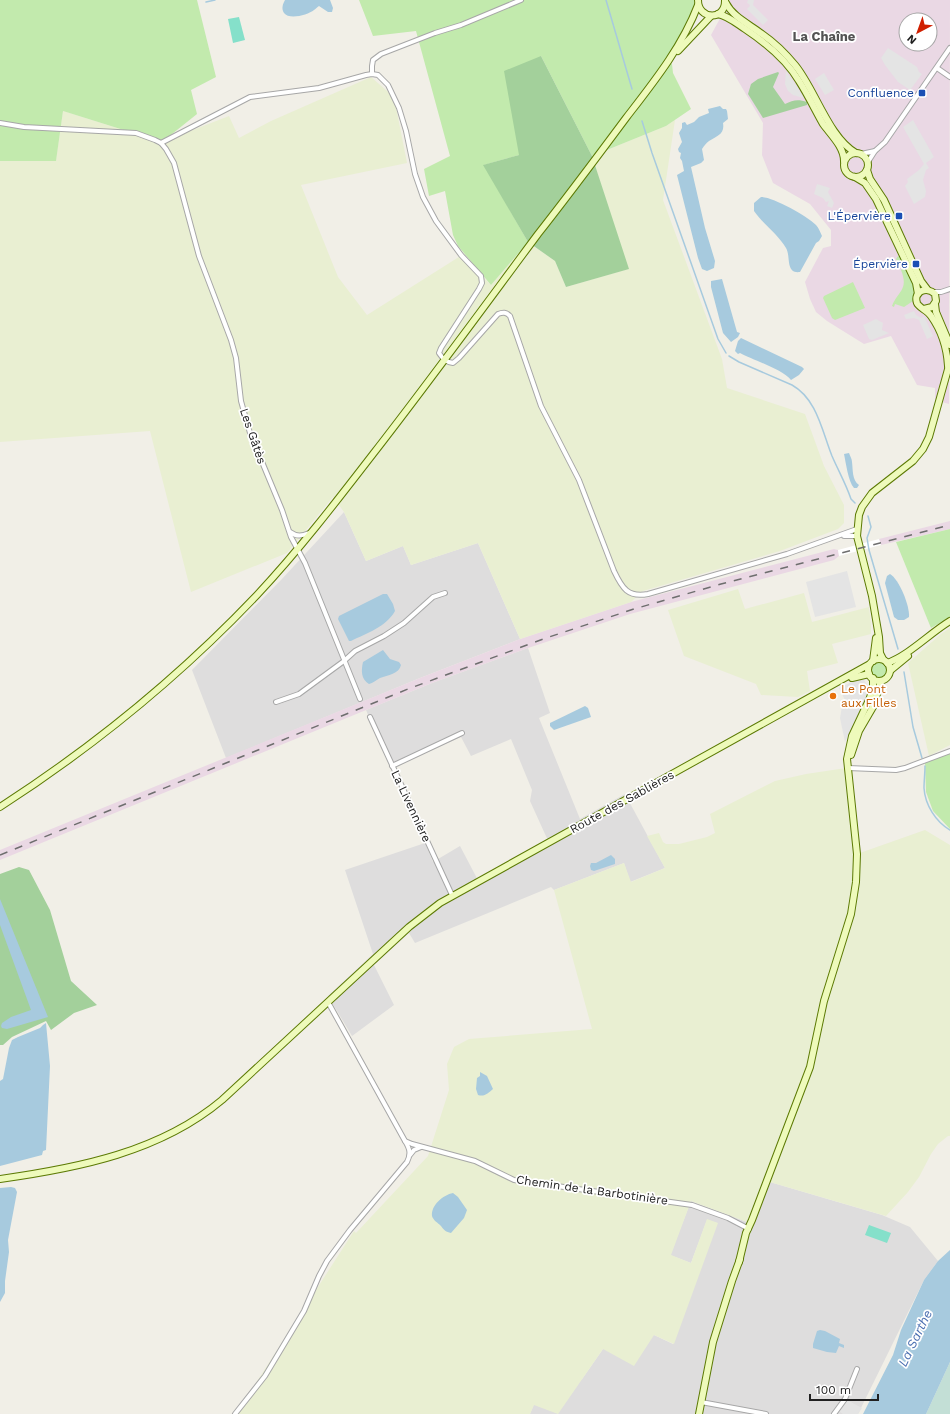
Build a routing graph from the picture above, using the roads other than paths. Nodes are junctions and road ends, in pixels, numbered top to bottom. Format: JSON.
{"nodes":[{"id":1,"x":521,"y":0,"type":"edge"},
{"id":2,"x":725,"y":1,"type":"edge"},
{"id":3,"x":698,"y":3,"type":"edge"},
{"id":4,"x":718,"y":14,"type":"junction"},
{"id":5,"x":710,"y":16,"type":"junction"},
{"id":6,"x":950,"y":48,"type":"edge"},
{"id":7,"x":936,"y":68,"type":"junction"},
{"id":8,"x":659,"y":73,"type":"junction"},
{"id":9,"x":372,"y":74,"type":"junction"},
{"id":10,"x":950,"y":77,"type":"edge"},
{"id":11,"x":0,"y":123,"type":"edge"},
{"id":12,"x":161,"y":143,"type":"junction"},
{"id":13,"x":875,"y":151,"type":"junction"},
{"id":14,"x":859,"y":153,"type":"junction"},
{"id":15,"x":844,"y":160,"type":"junction"},
{"id":16,"x":868,"y":162,"type":"junction"},
{"id":17,"x":867,"y":170,"type":"junction"},
{"id":18,"x":855,"y":177,"type":"junction"},
{"id":19,"x":948,"y":290,"type":"edge"},
{"id":20,"x":930,"y":291,"type":"junction"},
{"id":21,"x":918,"y":294,"type":"junction"},
{"id":22,"x":936,"y":302,"type":"junction"},
{"id":23,"x":924,"y":309,"type":"junction"},
{"id":24,"x":950,"y":345,"type":"edge"},
{"id":25,"x":444,"y":360,"type":"junction"},
{"id":26,"x":949,"y":364,"type":"edge"},
{"id":27,"x":290,"y":532,"type":"junction"},
{"id":28,"x":312,"y":532,"type":"junction"},
{"id":29,"x":857,"y":532,"type":"junction"},
{"id":30,"x":298,"y":549,"type":"junction"},
{"id":31,"x":445,"y":593,"type":"dead end"},
{"id":32,"x":876,"y":621,"type":"junction"},
{"id":33,"x":950,"y":621,"type":"edge"},
{"id":34,"x":930,"y":634,"type":"junction"},
{"id":35,"x":344,"y":661,"type":"junction"},
{"id":36,"x":885,"y":661,"type":"junction"},
{"id":37,"x":871,"y":663,"type":"junction"},
{"id":38,"x":891,"y":670,"type":"junction"},
{"id":39,"x":871,"y":676,"type":"junction"},
{"id":40,"x":881,"y":681,"type":"junction"},
{"id":41,"x":839,"y":682,"type":"junction"},
{"id":42,"x":360,"y":699,"type":"dead end"},
{"id":43,"x":276,"y":702,"type":"dead end"},
{"id":44,"x":370,"y":717,"type":"dead end"},
{"id":45,"x":462,"y":733,"type":"dead end"},
{"id":46,"x":950,"y":751,"type":"edge"},
{"id":47,"x":392,"y":766,"type":"junction"},
{"id":48,"x":848,"y":768,"type":"junction"},
{"id":49,"x":0,"y":807,"type":"edge"},
{"id":50,"x":452,"y":895,"type":"junction"},
{"id":51,"x":328,"y":1002,"type":"junction"},
{"id":52,"x":405,"y":1141,"type":"junction"},
{"id":53,"x":421,"y":1147,"type":"junction"},
{"id":54,"x":410,"y":1155,"type":"junction"},
{"id":55,"x":0,"y":1179,"type":"edge"},
{"id":56,"x":749,"y":1228,"type":"junction"},
{"id":57,"x":857,"y":1369,"type":"dead end"},
{"id":58,"x":701,"y":1402,"type":"junction"},
{"id":59,"x":757,"y":1413,"type":"edge"},
{"id":60,"x":235,"y":1414,"type":"edge"},
{"id":61,"x":699,"y":1414,"type":"edge"},
{"id":62,"x":766,"y":1414,"type":"edge"},
{"id":63,"x":834,"y":1414,"type":"edge"}],
"edges":[{"from":1,"to":9,"type":"street"},
{"from":2,"to":4,"type":"street"},
{"from":2,"to":14,"type":"street"},
{"from":3,"to":5,"type":"street"},
{"from":3,"to":8,"type":"street"},
{"from":4,"to":5,"type":"street"},
{"from":4,"to":15,"type":"street"},
{"from":5,"to":8,"type":"street"},
{"from":6,"to":7,"type":"street"},
{"from":7,"to":10,"type":"street"},
{"from":7,"to":13,"type":"street"},
{"from":8,"to":25,"type":"street"},
{"from":9,"to":12,"type":"street"},
{"from":9,"to":25,"type":"street"},
{"from":11,"to":12,"type":"street"},
{"from":12,"to":27,"type":"street","name":"Les Gâtès"},
{"from":13,"to":14,"type":"street"},
{"from":13,"to":16,"type":"street"},
{"from":14,"to":15,"type":"street"},
{"from":14,"to":16,"type":"street"},
{"from":15,"to":18,"type":"street"},
{"from":16,"to":17,"type":"street"},
{"from":17,"to":18,"type":"street"},
{"from":17,"to":20,"type":"street"},
{"from":18,"to":21,"type":"street"},
{"from":19,"to":20,"type":"street"},
{"from":19,"to":22,"type":"street"},
{"from":20,"to":21,"type":"street"},
{"from":20,"to":22,"type":"street"},
{"from":21,"to":23,"type":"street"},
{"from":22,"to":23,"type":"street"},
{"from":22,"to":24,"type":"street"},
{"from":23,"to":26,"type":"street"},
{"from":25,"to":28,"type":"street"},
{"from":25,"to":29,"type":"street"},
{"from":26,"to":29,"type":"street"},
{"from":27,"to":28,"type":"street"},
{"from":27,"to":30,"type":"street","name":"Les Gâtès"},
{"from":28,"to":30,"type":"street"},
{"from":29,"to":32,"type":"street"},
{"from":30,"to":35,"type":"street","name":"Les Gâtès"},
{"from":30,"to":49,"type":"street"},
{"from":31,"to":35,"type":"street"},
{"from":32,"to":36,"type":"street"},
{"from":32,"to":37,"type":"street"},
{"from":33,"to":34,"type":"street"},
{"from":34,"to":36,"type":"street"},
{"from":34,"to":38,"type":"street"},
{"from":35,"to":42,"type":"street","name":"Les Gâtès"},
{"from":35,"to":43,"type":"street"},
{"from":36,"to":37,"type":"street"},
{"from":36,"to":38,"type":"street"},
{"from":37,"to":39,"type":"street"},
{"from":37,"to":41,"type":"street","name":"Route des Sablières"},
{"from":38,"to":40,"type":"street"},
{"from":39,"to":40,"type":"street"},
{"from":39,"to":41,"type":"street","name":"Route des Sablières"},
{"from":39,"to":48,"type":"street"},
{"from":40,"to":48,"type":"street"},
{"from":41,"to":50,"type":"street","name":"Route des Sablières"},
{"from":44,"to":47,"type":"street","name":"La Livennière"},
{"from":45,"to":47,"type":"street"},
{"from":46,"to":48,"type":"street"},
{"from":47,"to":50,"type":"street","name":"La Livennière"},
{"from":48,"to":56,"type":"street"},
{"from":50,"to":51,"type":"street","name":"Route des Sablières"},
{"from":51,"to":52,"type":"street"},
{"from":51,"to":55,"type":"street","name":"Route des Sablières"},
{"from":52,"to":53,"type":"street","name":"Chemin de la Barbotinière"},
{"from":52,"to":54,"type":"street"},
{"from":53,"to":54,"type":"street"},
{"from":53,"to":56,"type":"street","name":"Chemin de la Barbotinière"},
{"from":54,"to":60,"type":"street"},
{"from":56,"to":58,"type":"street"},
{"from":57,"to":63,"type":"street"},
{"from":58,"to":59,"type":"street"},
{"from":58,"to":61,"type":"street"},
{"from":59,"to":62,"type":"street"}]}
